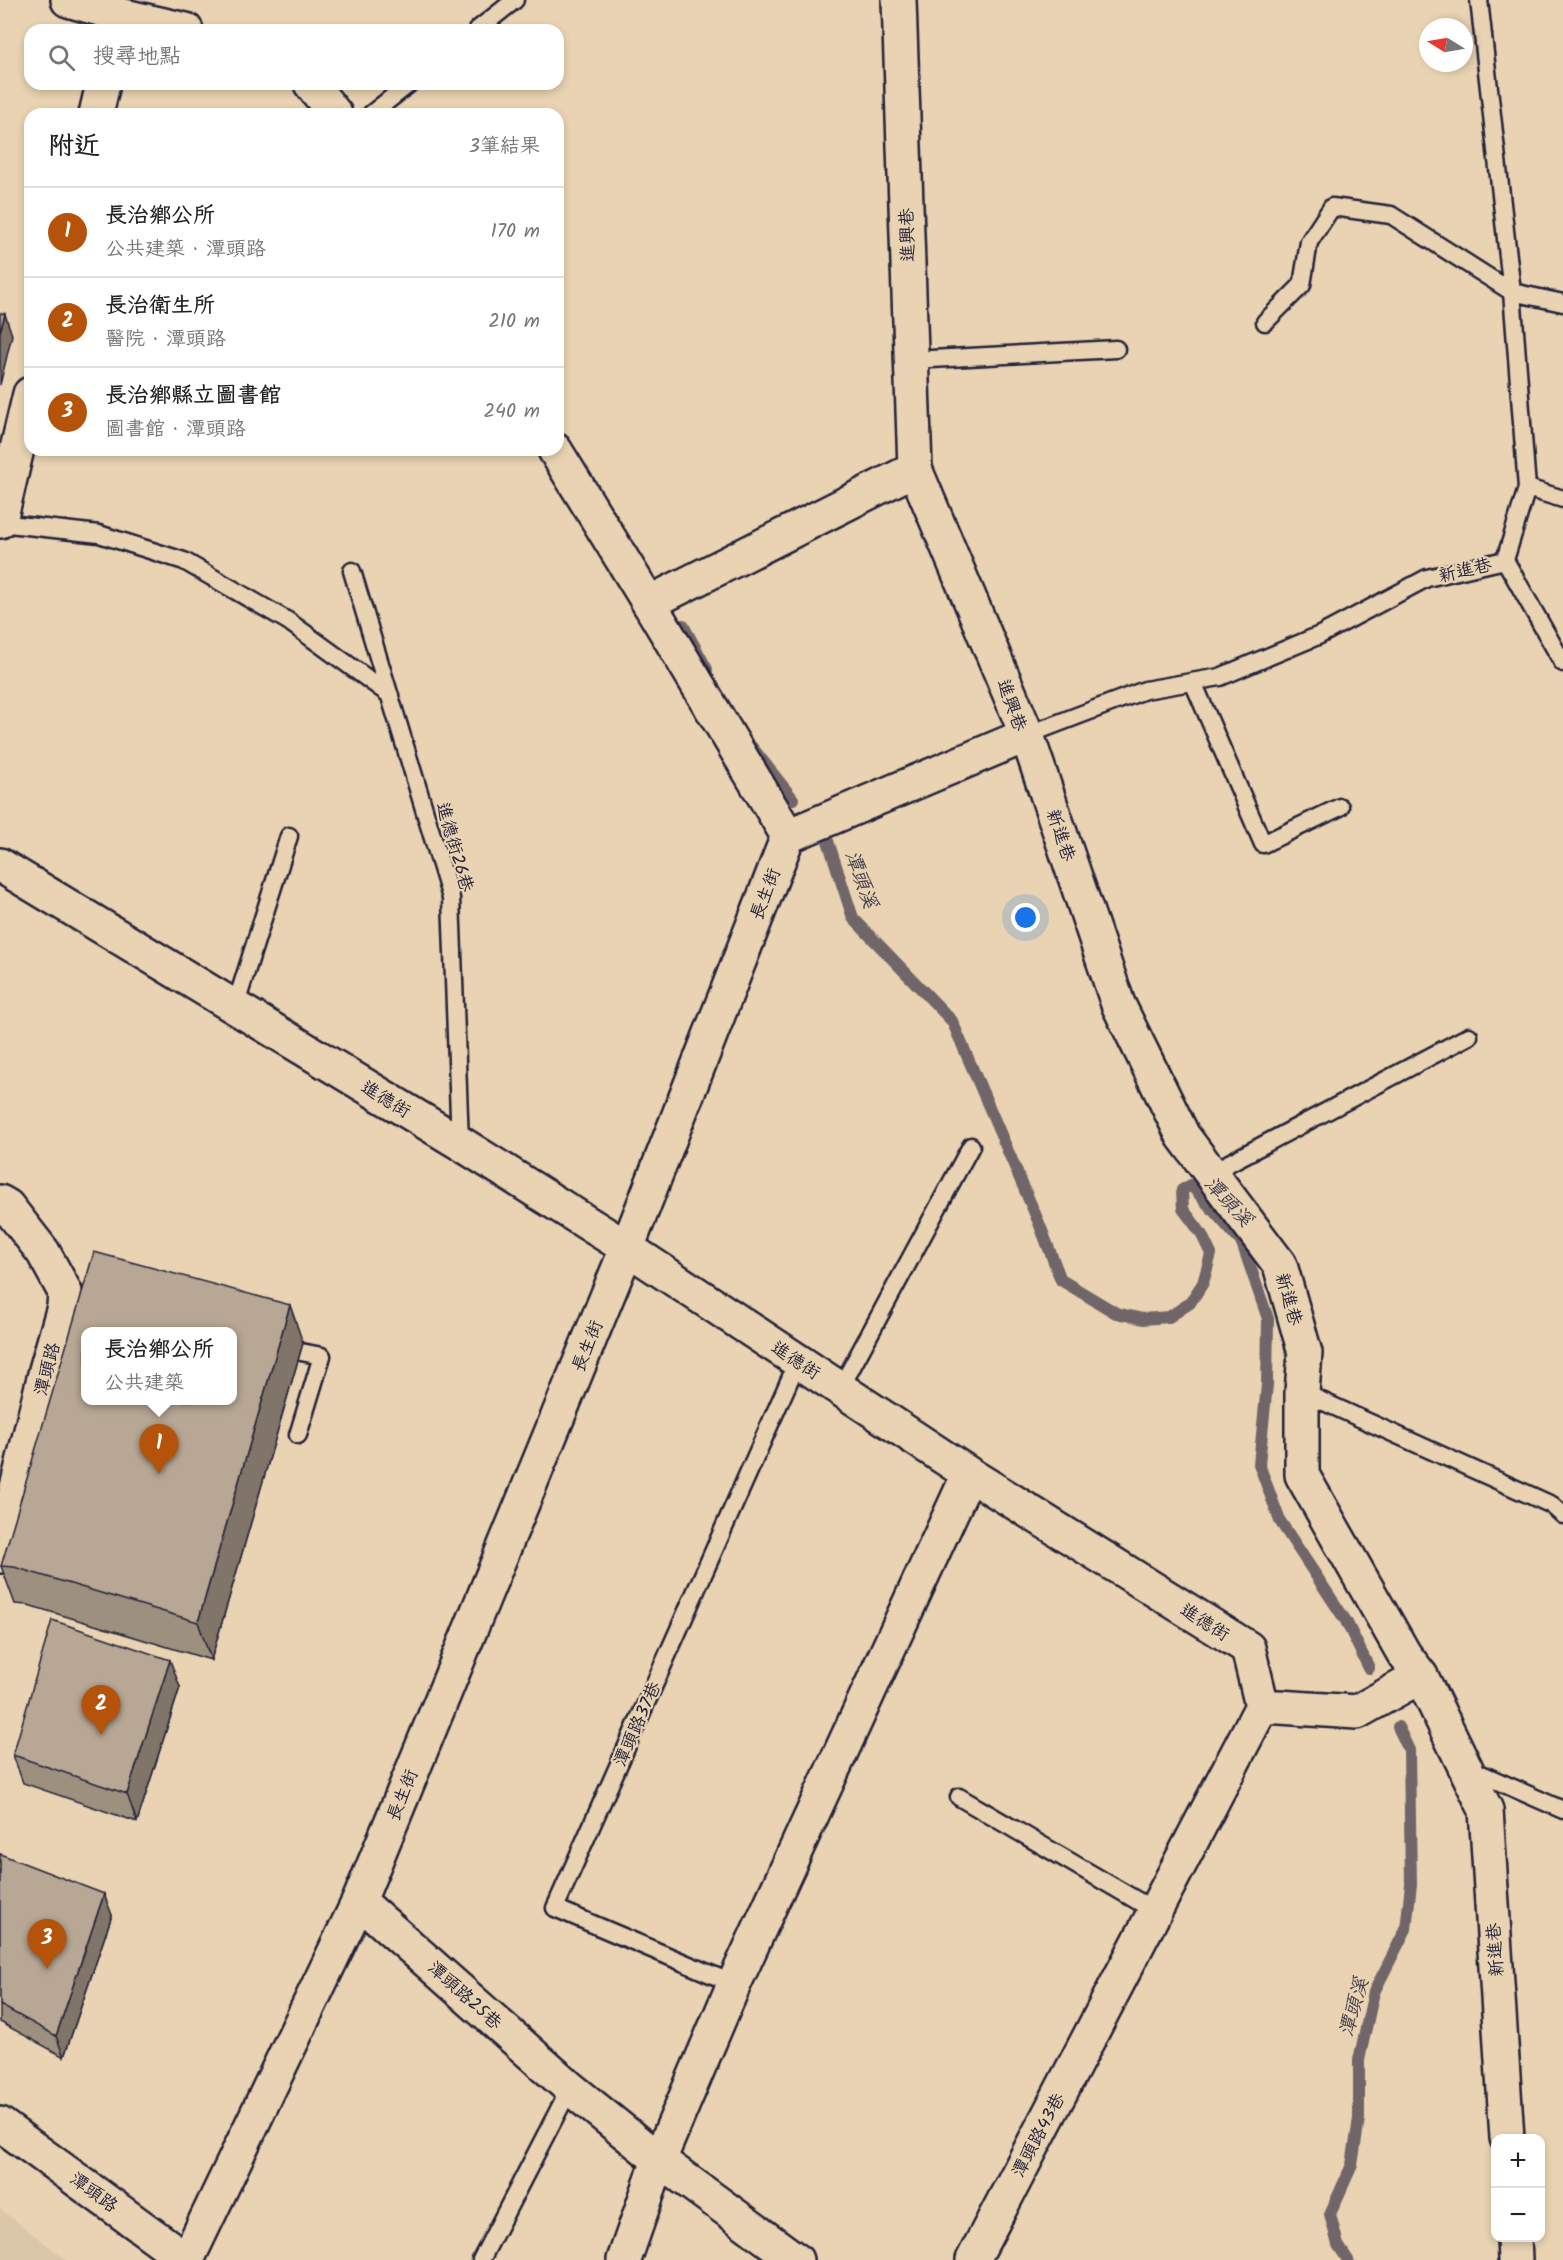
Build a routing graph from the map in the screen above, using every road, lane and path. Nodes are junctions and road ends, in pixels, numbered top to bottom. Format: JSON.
{"nodes":[{"id":1,"x":68,"y":0,"type":"edge"},
{"id":2,"x":515,"y":0,"type":"edge"},
{"id":3,"x":899,"y":0,"type":"edge"},
{"id":4,"x":1479,"y":0,"type":"edge"},
{"id":5,"x":120,"y":15,"type":"edge"},
{"id":6,"x":160,"y":24,"type":"edge"},
{"id":7,"x":485,"y":24,"type":"edge"},
{"id":8,"x":102,"y":90,"type":"edge"},
{"id":9,"x":316,"y":90,"type":"edge"},
{"id":10,"x":401,"y":90,"type":"edge"},
{"id":11,"x":98,"y":108,"type":"edge"},
{"id":12,"x":330,"y":108,"type":"edge"},
{"id":13,"x":379,"y":108,"type":"edge"},
{"id":14,"x":1512,"y":292,"type":"junction"},
{"id":15,"x":1563,"y":303,"type":"edge"},
{"id":16,"x":1265,"y":322,"type":"dead end"},
{"id":17,"x":1116,"y":349,"type":"dead end"},
{"id":18,"x":912,"y":360,"type":"junction"},
{"id":19,"x":24,"y":420,"type":"edge"},
{"id":20,"x":559,"y":456,"type":"edge"},
{"id":21,"x":915,"y":470,"type":"junction"},
{"id":22,"x":1527,"y":488,"type":"junction"},
{"id":23,"x":1563,"y":499,"type":"edge"},
{"id":24,"x":0,"y":522,"type":"edge"},
{"id":25,"x":1505,"y":560,"type":"junction"},
{"id":26,"x":352,"y":571,"type":"dead end"},
{"id":27,"x":649,"y":603,"type":"junction"},
{"id":28,"x":1563,"y":663,"type":"edge"},
{"id":29,"x":1193,"y":681,"type":"junction"},
{"id":30,"x":390,"y":694,"type":"junction"},
{"id":31,"x":1027,"y":735,"type":"junction"},
{"id":32,"x":1340,"y":807,"type":"dead end"},
{"id":33,"x":289,"y":836,"type":"dead end"},
{"id":34,"x":788,"y":836,"type":"junction"},
{"id":35,"x":0,"y":864,"type":"edge"},
{"id":36,"x":235,"y":1007,"type":"junction"},
{"id":37,"x":1469,"y":1036,"type":"dead end"},
{"id":38,"x":460,"y":1143,"type":"junction"},
{"id":39,"x":971,"y":1146,"type":"dead end"},
{"id":40,"x":1210,"y":1173,"type":"junction"},
{"id":41,"x":0,"y":1202,"type":"edge"},
{"id":42,"x":627,"y":1248,"type":"junction"},
{"id":43,"x":266,"y":1345,"type":"edge"},
{"id":44,"x":798,"y":1361,"type":"junction"},
{"id":45,"x":840,"y":1389,"type":"junction"},
{"id":46,"x":1302,"y":1392,"type":"junction"},
{"id":47,"x":298,"y":1435,"type":"dead end"},
{"id":48,"x":969,"y":1474,"type":"junction"},
{"id":49,"x":1563,"y":1515,"type":"edge"},
{"id":50,"x":0,"y":1555,"type":"edge"},
{"id":51,"x":1421,"y":1676,"type":"junction"},
{"id":52,"x":1262,"y":1706,"type":"junction"},
{"id":53,"x":1465,"y":1767,"type":"junction"},
{"id":54,"x":959,"y":1797,"type":"dead end"},
{"id":55,"x":1563,"y":1810,"type":"edge"},
{"id":56,"x":359,"y":1901,"type":"junction"},
{"id":57,"x":1155,"y":1911,"type":"junction"},
{"id":58,"x":734,"y":1984,"type":"junction"},
{"id":59,"x":570,"y":2088,"type":"junction"},
{"id":60,"x":0,"y":2124,"type":"edge"},
{"id":61,"x":1507,"y":2134,"type":"edge"},
{"id":62,"x":659,"y":2160,"type":"junction"},
{"id":63,"x":1514,"y":2242,"type":"edge"},
{"id":64,"x":187,"y":2260,"type":"edge"},
{"id":65,"x":481,"y":2260,"type":"edge"},
{"id":66,"x":624,"y":2260,"type":"edge"},
{"id":67,"x":796,"y":2260,"type":"edge"},
{"id":68,"x":973,"y":2260,"type":"edge"},
{"id":69,"x":1515,"y":2260,"type":"edge"}],
"edges":[{"from":1,"to":5,"type":"street"},
{"from":2,"to":7,"type":"lane"},
{"from":3,"to":18,"type":"street","name":"進興巷"},
{"from":4,"to":14,"type":"lane","name":"新進巷"},
{"from":5,"to":6,"type":"street"},
{"from":8,"to":11,"type":"street"},
{"from":9,"to":12,"type":"street"},
{"from":10,"to":13,"type":"lane"},
{"from":14,"to":15,"type":"lane"},
{"from":14,"to":16,"type":"lane"},
{"from":14,"to":22,"type":"lane","name":"新進巷"},
{"from":17,"to":18,"type":"lane"},
{"from":18,"to":21,"type":"street","name":"進興巷"},
{"from":19,"to":24,"type":"street"},
{"from":20,"to":27,"type":"street"},
{"from":21,"to":27,"type":"street"},
{"from":21,"to":31,"type":"street","name":"進興巷"},
{"from":22,"to":23,"type":"lane"},
{"from":22,"to":25,"type":"lane","name":"新進巷"},
{"from":24,"to":30,"type":"lane"},
{"from":25,"to":28,"type":"lane","name":"新進巷"},
{"from":25,"to":29,"type":"lane","name":"新進巷"},
{"from":26,"to":30,"type":"lane","name":"進德街26巷"},
{"from":27,"to":34,"type":"street"},
{"from":29,"to":31,"type":"lane","name":"新進巷"},
{"from":29,"to":32,"type":"lane"},
{"from":30,"to":38,"type":"lane","name":"進德街26巷"},
{"from":31,"to":34,"type":"street","name":"進興巷"},
{"from":31,"to":40,"type":"street","name":"新進巷"},
{"from":33,"to":36,"type":"lane"},
{"from":34,"to":42,"type":"street","name":"長生街"},
{"from":35,"to":36,"type":"street","name":"進德街"},
{"from":36,"to":38,"type":"street","name":"進德街"},
{"from":37,"to":40,"type":"lane"},
{"from":38,"to":42,"type":"street","name":"進德街"},
{"from":39,"to":45,"type":"lane"},
{"from":40,"to":46,"type":"street","name":"新進巷"},
{"from":41,"to":50,"type":"street","name":"潭頭路"},
{"from":42,"to":44,"type":"street","name":"進德街"},
{"from":42,"to":56,"type":"street","name":"長生街"},
{"from":43,"to":47,"type":"lane"},
{"from":44,"to":45,"type":"street","name":"進德街"},
{"from":44,"to":58,"type":"lane","name":"潭頭路37巷"},
{"from":45,"to":48,"type":"street","name":"進德街"},
{"from":46,"to":49,"type":"lane"},
{"from":46,"to":51,"type":"street","name":"新進巷"},
{"from":48,"to":52,"type":"street","name":"進德街"},
{"from":48,"to":58,"type":"street"},
{"from":51,"to":52,"type":"street"},
{"from":51,"to":53,"type":"street","name":"新進巷"},
{"from":52,"to":57,"type":"street"},
{"from":53,"to":55,"type":"lane"},
{"from":53,"to":61,"type":"street","name":"新進巷"},
{"from":54,"to":57,"type":"lane"},
{"from":56,"to":59,"type":"street","name":"潭頭路25巷"},
{"from":56,"to":64,"type":"street","name":"長生街"},
{"from":57,"to":68,"type":"street","name":"潭頭路43巷"},
{"from":58,"to":62,"type":"street"},
{"from":59,"to":62,"type":"street","name":"潭頭路25巷"},
{"from":59,"to":65,"type":"lane"},
{"from":60,"to":64,"type":"street","name":"潭頭路"},
{"from":62,"to":66,"type":"street"},
{"from":62,"to":67,"type":"street","name":"潭頭路25巷"},
{"from":63,"to":69,"type":"street"}]}
